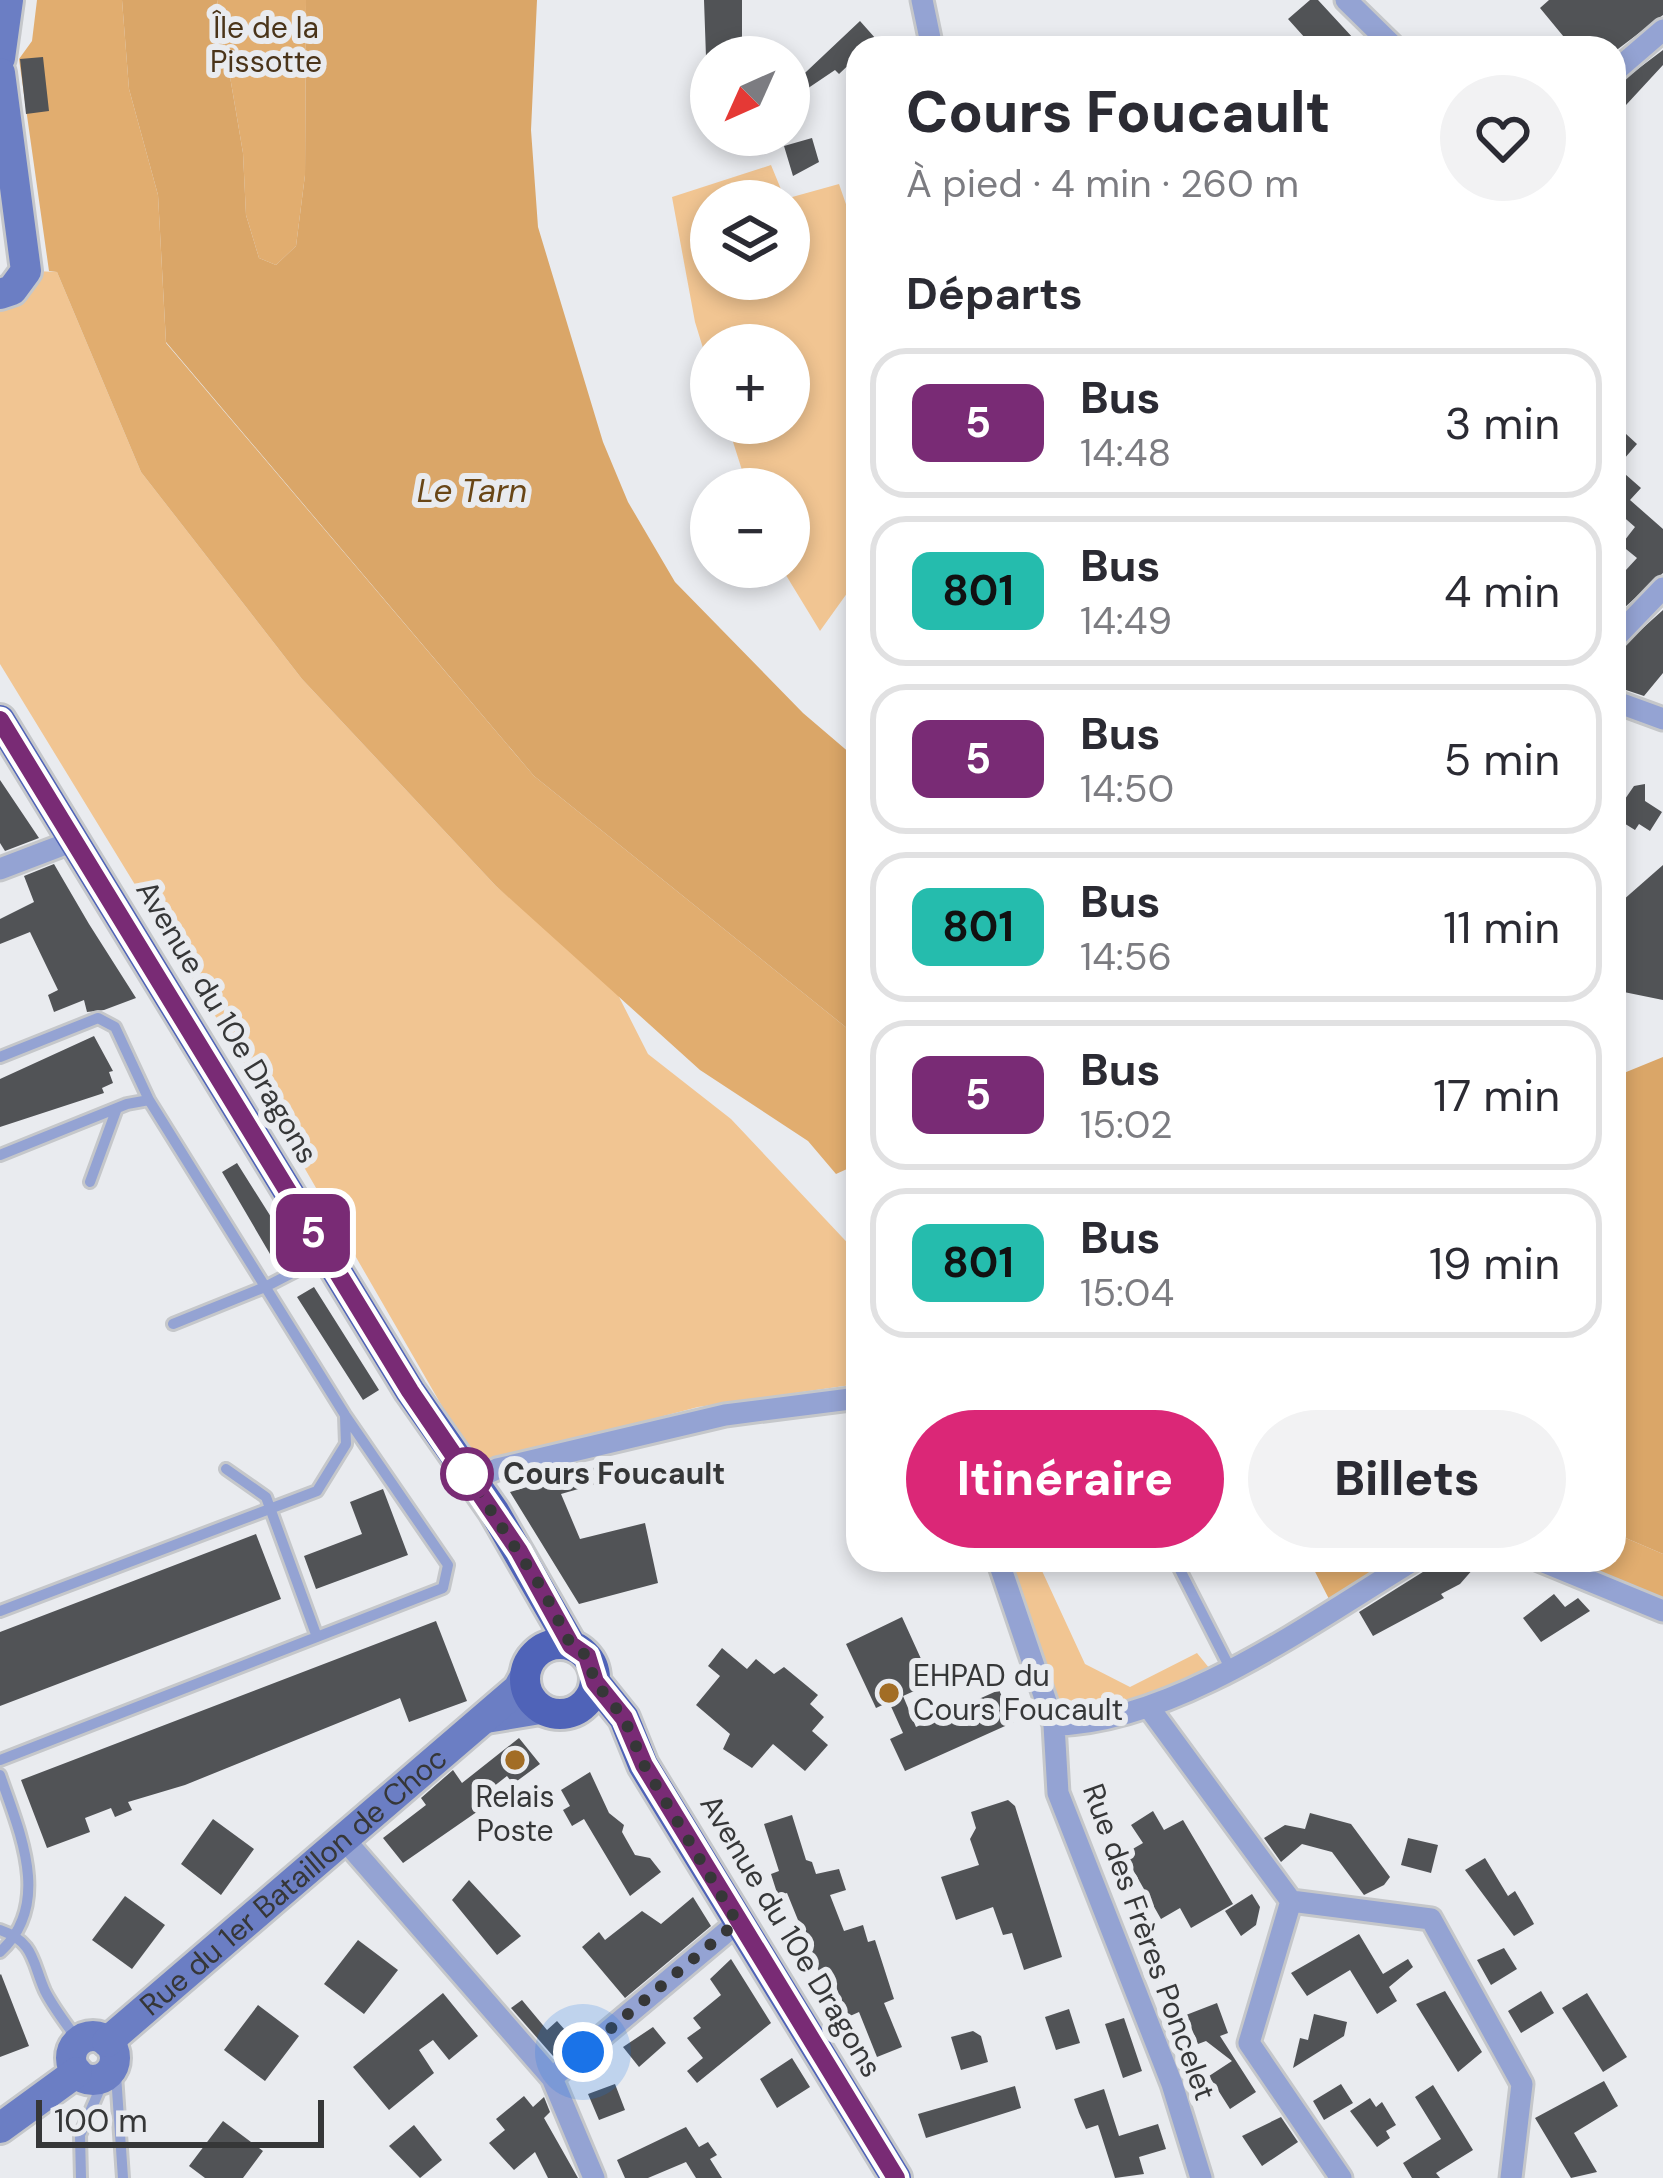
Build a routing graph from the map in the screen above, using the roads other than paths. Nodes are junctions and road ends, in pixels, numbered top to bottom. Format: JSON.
{"nodes":[{"id":1,"x":8,"y":0,"type":"edge"},
{"id":2,"x":922,"y":0,"type":"edge"},
{"id":3,"x":1346,"y":0,"type":"edge"},
{"id":4,"x":1663,"y":30,"type":"edge"},
{"id":5,"x":930,"y":36,"type":"edge"},
{"id":6,"x":1383,"y":36,"type":"edge"},
{"id":7,"x":0,"y":58,"type":"edge"},
{"id":8,"x":1626,"y":62,"type":"edge"},
{"id":9,"x":0,"y":73,"type":"edge"},
{"id":10,"x":0,"y":294,"type":"edge"},
{"id":11,"x":1663,"y":587,"type":"edge"},
{"id":12,"x":1626,"y":626,"type":"edge"},
{"id":13,"x":1626,"y":705,"type":"edge"},
{"id":14,"x":1663,"y":719,"type":"edge"},
{"id":15,"x":0,"y":720,"type":"edge"},
{"id":16,"x":76,"y":839,"type":"junction"},
{"id":17,"x":0,"y":869,"type":"edge"},
{"id":18,"x":0,"y":1057,"type":"edge"},
{"id":19,"x":149,"y":1100,"type":"junction"},
{"id":20,"x":117,"y":1108,"type":"junction"},
{"id":21,"x":0,"y":1155,"type":"edge"},
{"id":22,"x":90,"y":1182,"type":"dead end"},
{"id":23,"x":326,"y":1255,"type":"junction"},
{"id":24,"x":266,"y":1287,"type":"junction"},
{"id":25,"x":173,"y":1324,"type":"dead end"},
{"id":26,"x":846,"y":1400,"type":"edge"},
{"id":27,"x":345,"y":1415,"type":"junction"},
{"id":28,"x":226,"y":1469,"type":"dead end"},
{"id":29,"x":472,"y":1480,"type":"junction"},
{"id":30,"x":270,"y":1509,"type":"junction"},
{"id":31,"x":1002,"y":1572,"type":"edge"},
{"id":32,"x":1181,"y":1572,"type":"edge"},
{"id":33,"x":1394,"y":1572,"type":"edge"},
{"id":34,"x":1568,"y":1572,"type":"edge"},
{"id":35,"x":0,"y":1611,"type":"edge"},
{"id":36,"x":1663,"y":1611,"type":"edge"},
{"id":37,"x":317,"y":1637,"type":"junction"},
{"id":38,"x":571,"y":1645,"type":"junction"},
{"id":39,"x":530,"y":1665,"type":"junction"},
{"id":40,"x":1230,"y":1668,"type":"junction"},
{"id":41,"x":595,"y":1682,"type":"junction"},
{"id":42,"x":540,"y":1709,"type":"junction"},
{"id":43,"x":1150,"y":1709,"type":"junction"},
{"id":44,"x":577,"y":1711,"type":"junction"},
{"id":45,"x":480,"y":1720,"type":"junction"},
{"id":46,"x":1054,"y":1725,"type":"junction"},
{"id":47,"x":626,"y":1731,"type":"junction"},
{"id":48,"x":0,"y":1760,"type":"edge"},
{"id":49,"x":0,"y":1774,"type":"edge"},
{"id":50,"x":344,"y":1838,"type":"junction"},
{"id":51,"x":1291,"y":1901,"type":"junction"},
{"id":52,"x":737,"y":1922,"type":"junction"},
{"id":53,"x":0,"y":1930,"type":"edge"},
{"id":54,"x":17,"y":1936,"type":"junction"},
{"id":55,"x":0,"y":1952,"type":"edge"},
{"id":56,"x":97,"y":2059,"type":"junction"},
{"id":57,"x":552,"y":2078,"type":"junction"},
{"id":58,"x":0,"y":2128,"type":"edge"},
{"id":59,"x":81,"y":2178,"type":"edge"},
{"id":60,"x":123,"y":2178,"type":"edge"},
{"id":61,"x":594,"y":2178,"type":"edge"},
{"id":62,"x":896,"y":2178,"type":"edge"},
{"id":63,"x":1201,"y":2178,"type":"edge"},
{"id":64,"x":1340,"y":2178,"type":"edge"},
{"id":65,"x":1511,"y":2178,"type":"edge"}],
"edges":[{"from":1,"to":7,"type":"street"},
{"from":2,"to":5,"type":"street"},
{"from":3,"to":6,"type":"street"},
{"from":4,"to":8,"type":"street"},
{"from":9,"to":10,"type":"street"},
{"from":11,"to":12,"type":"street"},
{"from":13,"to":14,"type":"street"},
{"from":15,"to":16,"type":"main road","name":"Avenue du 10e Dragons"},
{"from":16,"to":17,"type":"street"},
{"from":16,"to":23,"type":"main road","name":"Avenue du 10e Dragons"},
{"from":18,"to":19,"type":"lane"},
{"from":19,"to":20,"type":"lane"},
{"from":19,"to":24,"type":"lane"},
{"from":20,"to":21,"type":"lane"},
{"from":20,"to":22,"type":"lane"},
{"from":23,"to":24,"type":"lane"},
{"from":23,"to":29,"type":"main road","name":"Avenue du 10e Dragons"},
{"from":24,"to":25,"type":"lane"},
{"from":24,"to":27,"type":"lane"},
{"from":26,"to":29,"type":"street"},
{"from":27,"to":30,"type":"lane"},
{"from":27,"to":37,"type":"lane"},
{"from":28,"to":30,"type":"lane"},
{"from":29,"to":38,"type":"main road","name":"Avenue du 10e Dragons"},
{"from":29,"to":39,"type":"main road","name":"Avenue du 10e Dragons"},
{"from":30,"to":35,"type":"lane"},
{"from":30,"to":37,"type":"lane"},
{"from":31,"to":46,"type":"street","name":"Rue des Frères Poncelet"},
{"from":32,"to":40,"type":"lane"},
{"from":33,"to":40,"type":"street"},
{"from":34,"to":36,"type":"street"},
{"from":37,"to":48,"type":"lane"},
{"from":38,"to":39,"type":"main road"},
{"from":38,"to":41,"type":"main road"},
{"from":39,"to":42,"type":"main road"},
{"from":39,"to":45,"type":"street","name":"Rue du 1er Bataillon de Choc"},
{"from":40,"to":43,"type":"street"},
{"from":41,"to":44,"type":"main road"},
{"from":41,"to":47,"type":"main road","name":"Avenue du 10e Dragons"},
{"from":42,"to":44,"type":"main road"},
{"from":42,"to":45,"type":"street"},
{"from":43,"to":46,"type":"street"},
{"from":43,"to":51,"type":"street"},
{"from":44,"to":47,"type":"main road"},
{"from":45,"to":50,"type":"street","name":"Rue du 1er Bataillon de Choc"},
{"from":46,"to":63,"type":"street","name":"Rue des Frères Poncelet"},
{"from":47,"to":52,"type":"main road","name":"Avenue du 10e Dragons"},
{"from":49,"to":54,"type":"lane"},
{"from":50,"to":56,"type":"street","name":"Rue du 1er Bataillon de Choc"},
{"from":50,"to":57,"type":"street"},
{"from":51,"to":64,"type":"street"},
{"from":51,"to":65,"type":"street"},
{"from":52,"to":57,"type":"street"},
{"from":52,"to":62,"type":"main road","name":"Avenue du 10e Dragons"},
{"from":53,"to":54,"type":"lane"},
{"from":54,"to":55,"type":"lane"},
{"from":54,"to":56,"type":"lane"},
{"from":56,"to":58,"type":"street","name":"Rue du 1er Bataillon de Choc"},
{"from":56,"to":59,"type":"lane"},
{"from":56,"to":60,"type":"lane"},
{"from":57,"to":61,"type":"street"}]}
